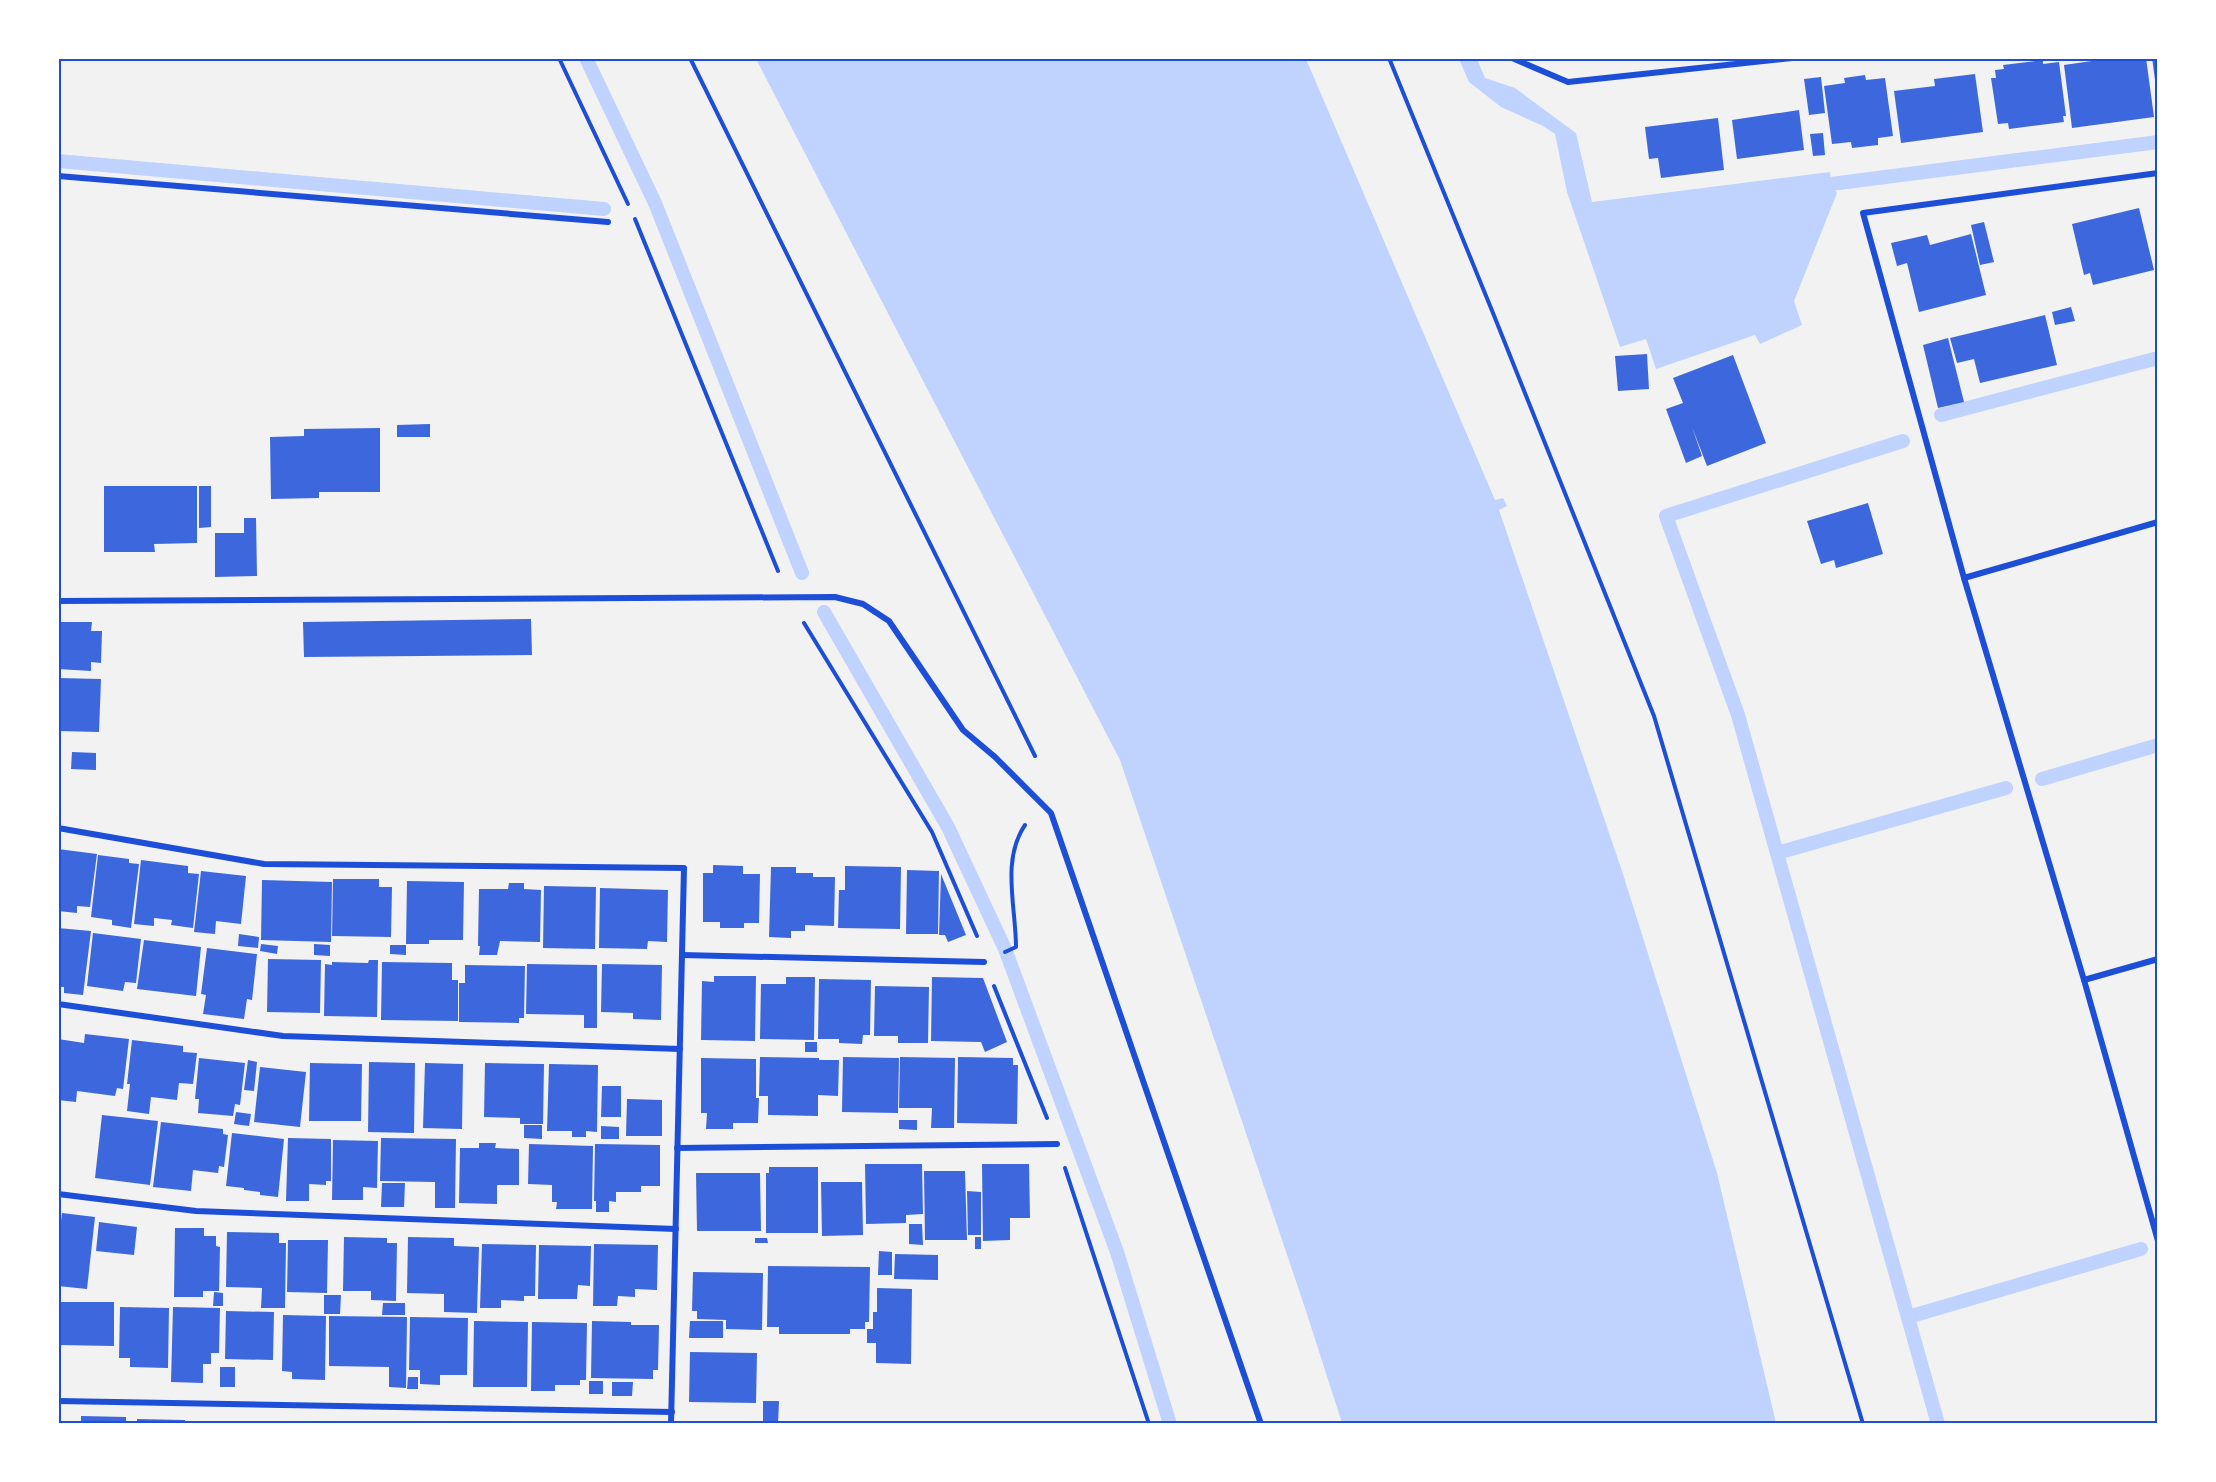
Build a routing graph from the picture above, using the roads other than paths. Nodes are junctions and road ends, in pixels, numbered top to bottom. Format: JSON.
{"nodes":[{"id":1,"x":1512,"y":58,"type":"edge"},
{"id":2,"x":1792,"y":58,"type":"edge"},
{"id":3,"x":2157,"y":173,"type":"edge"},
{"id":4,"x":58,"y":176,"type":"edge"},
{"id":5,"x":608,"y":222,"type":"dead end"},
{"id":6,"x":2157,"y":522,"type":"edge"},
{"id":7,"x":1964,"y":578,"type":"junction"},
{"id":8,"x":58,"y":601,"type":"edge"},
{"id":9,"x":58,"y":828,"type":"edge"},
{"id":10,"x":682,"y":955,"type":"junction"},
{"id":11,"x":2157,"y":959,"type":"edge"},
{"id":12,"x":984,"y":962,"type":"road end"},
{"id":13,"x":2084,"y":980,"type":"junction"},
{"id":14,"x":58,"y":1004,"type":"edge"},
{"id":15,"x":680,"y":1049,"type":"junction"},
{"id":16,"x":1057,"y":1144,"type":"road end"},
{"id":17,"x":677,"y":1148,"type":"junction"},
{"id":18,"x":58,"y":1194,"type":"edge"},
{"id":19,"x":676,"y":1229,"type":"junction"},
{"id":20,"x":2157,"y":1240,"type":"edge"},
{"id":21,"x":58,"y":1401,"type":"edge"},
{"id":22,"x":672,"y":1412,"type":"junction"},
{"id":23,"x":671,"y":1424,"type":"edge"},
{"id":24,"x":1261,"y":1424,"type":"edge"}],
"edges":[{"from":1,"to":2,"type":"street"},
{"from":3,"to":7,"type":"street"},
{"from":4,"to":5,"type":"street"},
{"from":6,"to":7,"type":"street"},
{"from":7,"to":13,"type":"street"},
{"from":8,"to":24,"type":"street"},
{"from":9,"to":10,"type":"street"},
{"from":10,"to":12,"type":"street"},
{"from":10,"to":15,"type":"street"},
{"from":11,"to":13,"type":"street"},
{"from":13,"to":20,"type":"street"},
{"from":14,"to":15,"type":"street"},
{"from":15,"to":17,"type":"street"},
{"from":16,"to":17,"type":"street"},
{"from":17,"to":19,"type":"street"},
{"from":18,"to":19,"type":"street"},
{"from":19,"to":22,"type":"street"},
{"from":21,"to":22,"type":"street"},
{"from":22,"to":23,"type":"street"}]}
